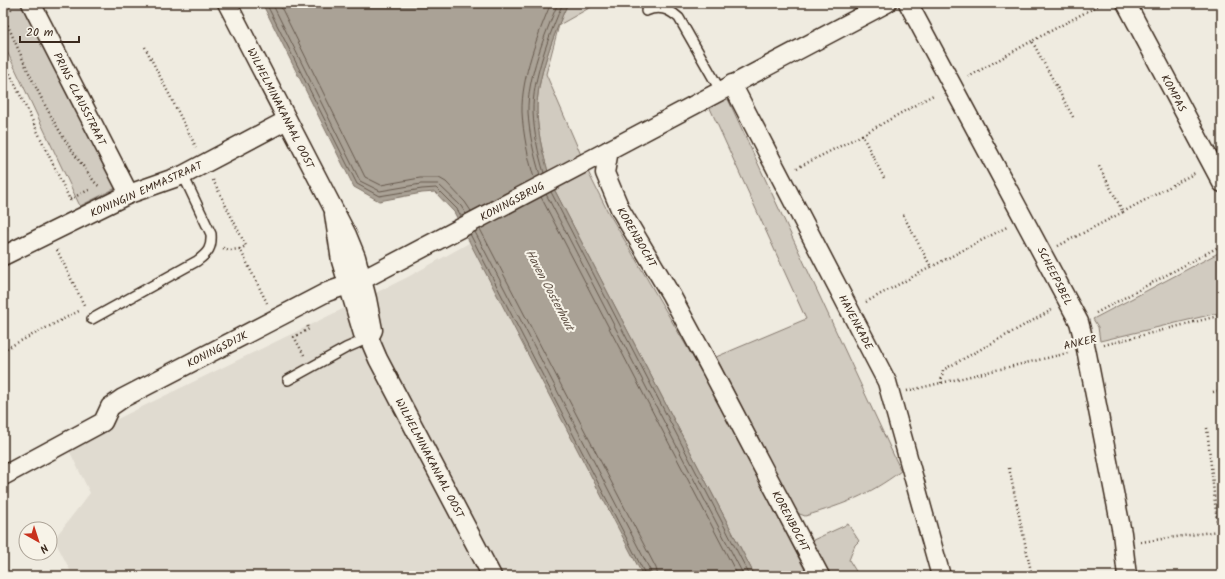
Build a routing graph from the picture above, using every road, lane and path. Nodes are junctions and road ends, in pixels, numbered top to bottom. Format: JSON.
{"nodes":[{"id":1,"x":31,"y":3,"type":"edge"},
{"id":2,"x":227,"y":3,"type":"edge"},
{"id":3,"x":887,"y":3,"type":"edge"},
{"id":4,"x":908,"y":3,"type":"edge"},
{"id":5,"x":1103,"y":3,"type":"edge"},
{"id":6,"x":1126,"y":3,"type":"edge"},
{"id":7,"x":646,"y":11,"type":"dead end"},
{"id":8,"x":3,"y":14,"type":"edge"},
{"id":9,"x":145,"y":47,"type":"dead end"},
{"id":10,"x":3,"y":59,"type":"edge"},
{"id":11,"x":726,"y":87,"type":"junction"},
{"id":12,"x":1073,"y":117,"type":"dead end"},
{"id":13,"x":287,"y":120,"type":"junction"},
{"id":14,"x":609,"y":150,"type":"junction"},
{"id":15,"x":204,"y":163,"type":"junction"},
{"id":16,"x":1212,"y":164,"type":"junction"},
{"id":17,"x":1099,"y":166,"type":"dead end"},
{"id":18,"x":183,"y":175,"type":"junction"},
{"id":19,"x":780,"y":177,"type":"junction"},
{"id":20,"x":885,"y":180,"type":"dead end"},
{"id":21,"x":1222,"y":183,"type":"edge"},
{"id":22,"x":103,"y":184,"type":"dead end"},
{"id":23,"x":98,"y":186,"type":"junction"},
{"id":24,"x":129,"y":194,"type":"junction"},
{"id":25,"x":70,"y":199,"type":"junction"},
{"id":26,"x":1123,"y":212,"type":"junction"},
{"id":27,"x":902,"y":213,"type":"dead end"},
{"id":28,"x":1025,"y":218,"type":"junction"},
{"id":29,"x":79,"y":219,"type":"junction"},
{"id":30,"x":49,"y":234,"type":"junction"},
{"id":31,"x":444,"y":237,"type":"joint"},
{"id":32,"x":1222,"y":245,"type":"edge"},
{"id":33,"x":1043,"y":253,"type":"junction"},
{"id":34,"x":3,"y":256,"type":"edge"},
{"id":35,"x":931,"y":267,"type":"junction"},
{"id":36,"x":355,"y":283,"type":"junction"},
{"id":37,"x":1068,"y":301,"type":"junction"},
{"id":38,"x":298,"y":307,"type":"junction"},
{"id":39,"x":85,"y":308,"type":"junction"},
{"id":40,"x":850,"y":311,"type":"junction"},
{"id":41,"x":1222,"y":315,"type":"edge"},
{"id":42,"x":92,"y":319,"type":"joint"},
{"id":43,"x":275,"y":319,"type":"junction"},
{"id":44,"x":1079,"y":322,"type":"junction"},
{"id":45,"x":370,"y":338,"type":"junction"},
{"id":46,"x":1086,"y":349,"type":"junction"},
{"id":47,"x":3,"y":350,"type":"edge"},
{"id":48,"x":311,"y":368,"type":"junction"},
{"id":49,"x":288,"y":380,"type":"dead end"},
{"id":50,"x":941,"y":383,"type":"junction"},
{"id":51,"x":1222,"y":390,"type":"edge"},
{"id":52,"x":1213,"y":392,"type":"dead end"},
{"id":53,"x":891,"y":395,"type":"junction"},
{"id":54,"x":1207,"y":428,"type":"dead end"},
{"id":55,"x":1009,"y":468,"type":"dead end"},
{"id":56,"x":3,"y":476,"type":"edge"},
{"id":57,"x":1218,"y":531,"type":"junction"},
{"id":58,"x":1124,"y":545,"type":"junction"},
{"id":59,"x":1222,"y":567,"type":"edge"},
{"id":60,"x":492,"y":576,"type":"edge"},
{"id":61,"x":820,"y":576,"type":"edge"},
{"id":62,"x":942,"y":576,"type":"edge"},
{"id":63,"x":1032,"y":576,"type":"edge"},
{"id":64,"x":1128,"y":576,"type":"edge"}],
"edges":[{"from":1,"to":24,"type":"street","name":"PRINS CLAUSSTRAAT"},
{"from":2,"to":13,"type":"street","name":"WILHELMINAKANAAL OOST"},
{"from":3,"to":11,"type":"street"},
{"from":4,"to":28,"type":"street","name":"SCHEEPSBEL"},
{"from":5,"to":12,"type":"path"},
{"from":6,"to":16,"type":"street","name":"KOMPAS"},
{"from":7,"to":11,"type":"lane"},
{"from":8,"to":23,"type":"path"},
{"from":9,"to":15,"type":"path"},
{"from":10,"to":25,"type":"path"},
{"from":11,"to":14,"type":"street"},
{"from":11,"to":19,"type":"street","name":"HAVENKADE"},
{"from":13,"to":15,"type":"street","name":"KONINGIN EMMASTRAAT"},
{"from":13,"to":36,"type":"street","name":"WILHELMINAKANAAL OOST"},
{"from":14,"to":31,"type":"street","name":"KONINGSBRUG"},
{"from":14,"to":61,"type":"street","name":"KORENBOCHT"},
{"from":15,"to":18,"type":"street","name":"KONINGIN EMMASTRAAT"},
{"from":15,"to":43,"type":"path"},
{"from":16,"to":21,"type":"street","name":"KOMPAS"},
{"from":16,"to":26,"type":"path"},
{"from":17,"to":26,"type":"path"},
{"from":18,"to":24,"type":"street","name":"KONINGIN EMMASTRAAT"},
{"from":18,"to":42,"type":"lane"},
{"from":19,"to":20,"type":"path"},
{"from":19,"to":40,"type":"street","name":"HAVENKADE"},
{"from":22,"to":23,"type":"path"},
{"from":23,"to":25,"type":"path"},
{"from":24,"to":29,"type":"street","name":"KONINGIN EMMASTRAAT"},
{"from":25,"to":29,"type":"path"},
{"from":26,"to":33,"type":"path"},
{"from":27,"to":35,"type":"path"},
{"from":28,"to":33,"type":"street","name":"SCHEEPSBEL"},
{"from":28,"to":35,"type":"path"},
{"from":29,"to":30,"type":"street","name":"KONINGIN EMMASTRAAT"},
{"from":30,"to":34,"type":"street","name":"KONINGIN EMMASTRAAT"},
{"from":30,"to":39,"type":"path"},
{"from":31,"to":36,"type":"street","name":"KONINGSDIJK"},
{"from":32,"to":44,"type":"path","name":"ANKER"},
{"from":33,"to":37,"type":"street","name":"SCHEEPSBEL"},
{"from":35,"to":40,"type":"path"},
{"from":36,"to":38,"type":"street","name":"KONINGSDIJK"},
{"from":36,"to":45,"type":"street","name":"WILHELMINAKANAAL OOST"},
{"from":37,"to":44,"type":"street","name":"SCHEEPSBEL"},
{"from":37,"to":50,"type":"path"},
{"from":38,"to":43,"type":"street","name":"KONINGSDIJK"},
{"from":38,"to":48,"type":"path"},
{"from":39,"to":42,"type":"path"},
{"from":39,"to":47,"type":"path"},
{"from":40,"to":53,"type":"street","name":"HAVENKADE"},
{"from":41,"to":46,"type":"path","name":"ANKER"},
{"from":43,"to":56,"type":"street","name":"KONINGSDIJK"},
{"from":44,"to":46,"type":"street","name":"SCHEEPSBEL"},
{"from":45,"to":48,"type":"lane"},
{"from":45,"to":60,"type":"street","name":"WILHELMINAKANAAL OOST"},
{"from":46,"to":50,"type":"path","name":"ANKER"},
{"from":46,"to":58,"type":"street","name":"SCHEEPSBEL"},
{"from":48,"to":49,"type":"lane"},
{"from":50,"to":53,"type":"path","name":"ANKER"},
{"from":51,"to":52,"type":"path"},
{"from":53,"to":62,"type":"street","name":"HAVENKADE"},
{"from":54,"to":57,"type":"path"},
{"from":55,"to":63,"type":"path"},
{"from":57,"to":58,"type":"path"},
{"from":57,"to":59,"type":"path"},
{"from":58,"to":64,"type":"street","name":"SCHEEPSBEL"}]}
